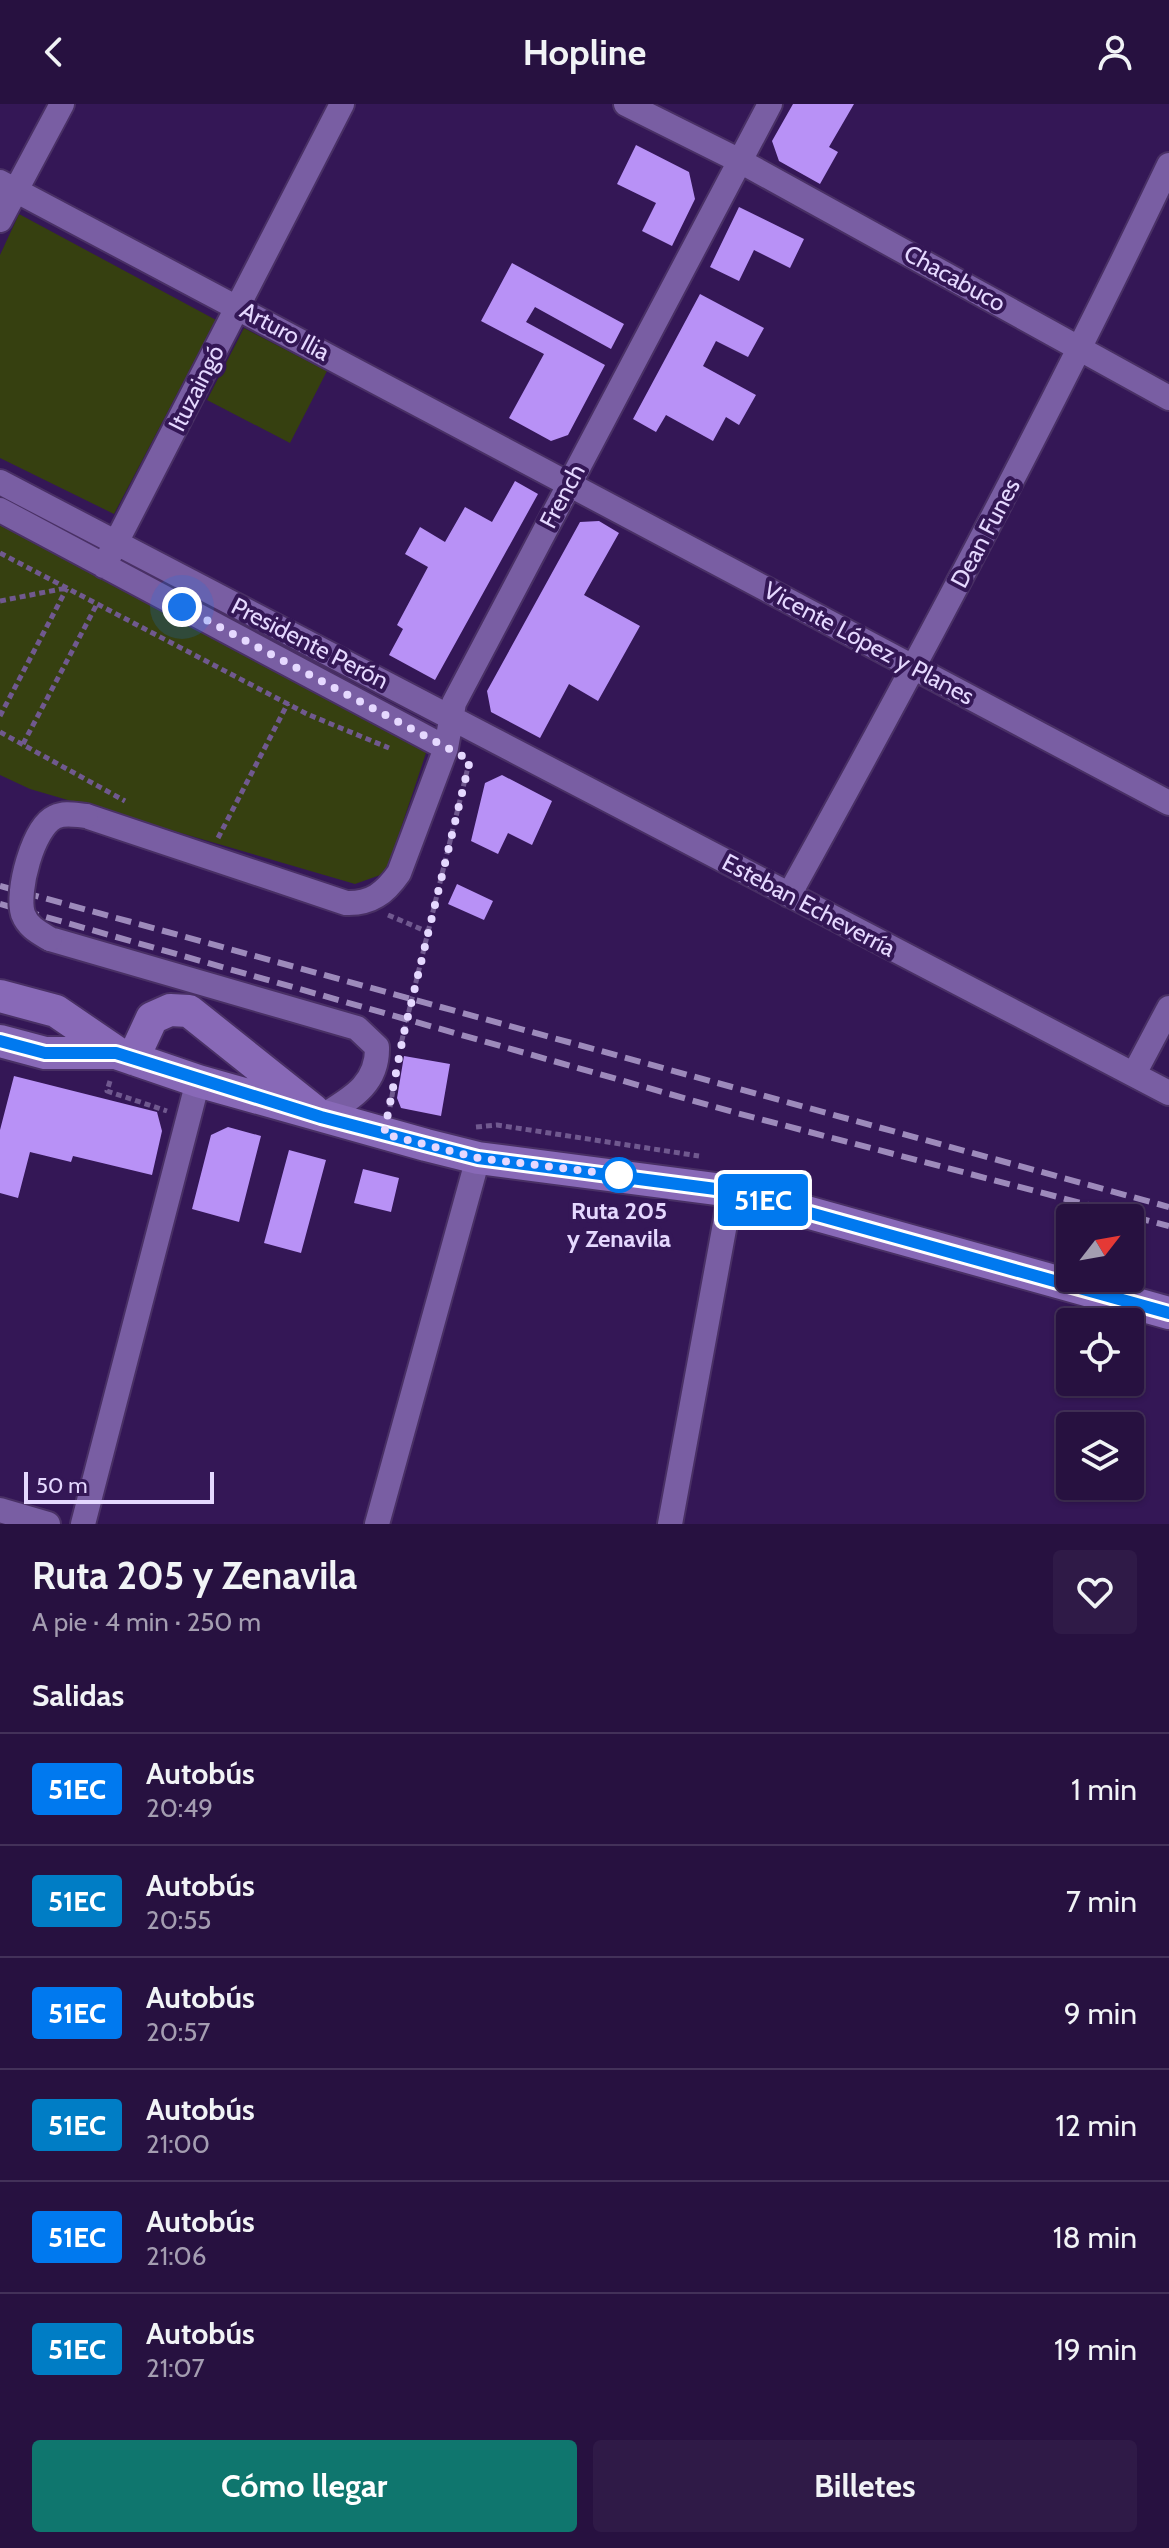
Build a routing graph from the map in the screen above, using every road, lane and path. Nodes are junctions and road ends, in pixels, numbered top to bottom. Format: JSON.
{"nodes":[{"id":1,"x":62,"y":104,"type":"edge"},
{"id":2,"x":342,"y":104,"type":"edge"},
{"id":3,"x":626,"y":104,"type":"edge"},
{"id":4,"x":770,"y":104,"type":"edge"},
{"id":5,"x":740,"y":161,"type":"junction"},
{"id":6,"x":1169,"y":165,"type":"edge"},
{"id":7,"x":8,"y":186,"type":"edge"},
{"id":8,"x":0,"y":220,"type":"edge"},
{"id":9,"x":238,"y":306,"type":"junction"},
{"id":10,"x":1082,"y":348,"type":"junction"},
{"id":11,"x":1169,"y":398,"type":"edge"},
{"id":12,"x":0,"y":482,"type":"edge"},
{"id":13,"x":570,"y":482,"type":"junction"},
{"id":14,"x":0,"y":510,"type":"edge"},
{"id":15,"x":0,"y":553,"type":"edge"},
{"id":16,"x":110,"y":555,"type":"junction"},
{"id":17,"x":67,"y":588,"type":"junction"},
{"id":18,"x":0,"y":601,"type":"edge"},
{"id":19,"x":97,"y":604,"type":"junction"},
{"id":20,"x":915,"y":668,"type":"junction"},
{"id":21,"x":288,"y":703,"type":"junction"},
{"id":22,"x":450,"y":715,"type":"junction"},
{"id":23,"x":0,"y":716,"type":"edge"},
{"id":24,"x":0,"y":732,"type":"edge"},
{"id":25,"x":416,"y":732,"type":"junction"},
{"id":26,"x":23,"y":744,"type":"junction"},
{"id":27,"x":446,"y":748,"type":"junction"},
{"id":28,"x":1169,"y":803,"type":"edge"},
{"id":29,"x":133,"y":805,"type":"dead end"},
{"id":30,"x":211,"y":843,"type":"dead end"},
{"id":31,"x":789,"y":895,"type":"junction"},
{"id":32,"x":370,"y":900,"type":"junction"},
{"id":33,"x":428,"y":932,"type":"junction"},
{"id":34,"x":0,"y":996,"type":"edge"},
{"id":35,"x":1169,"y":1008,"type":"edge"},
{"id":36,"x":0,"y":1041,"type":"edge"},
{"id":37,"x":400,"y":1051,"type":"dead end"},
{"id":38,"x":125,"y":1056,"type":"junction"},
{"id":39,"x":1134,"y":1074,"type":"junction"},
{"id":40,"x":395,"y":1080,"type":"dead end"},
{"id":41,"x":198,"y":1081,"type":"junction"},
{"id":42,"x":1169,"y":1093,"type":"edge"},
{"id":43,"x":321,"y":1117,"type":"junction"},
{"id":44,"x":384,"y":1134,"type":"junction"},
{"id":45,"x":684,"y":1152,"type":"dead end"},
{"id":46,"x":478,"y":1158,"type":"junction"},
{"id":47,"x":678,"y":1183,"type":"junction"},
{"id":48,"x":731,"y":1191,"type":"junction"},
{"id":49,"x":1169,"y":1313,"type":"edge"},
{"id":50,"x":0,"y":1510,"type":"edge"},
{"id":51,"x":48,"y":1524,"type":"edge"},
{"id":52,"x":83,"y":1524,"type":"edge"},
{"id":53,"x":377,"y":1524,"type":"edge"},
{"id":54,"x":670,"y":1524,"type":"edge"}],
"edges":[{"from":1,"to":7,"type":"street"},
{"from":2,"to":9,"type":"street","name":"Ituzaingó"},
{"from":3,"to":5,"type":"street","name":"Chacabuco"},
{"from":4,"to":5,"type":"street","name":"French"},
{"from":5,"to":10,"type":"street","name":"Chacabuco"},
{"from":5,"to":13,"type":"street","name":"French"},
{"from":6,"to":10,"type":"street","name":"Dean Funes"},
{"from":7,"to":8,"type":"street"},
{"from":7,"to":9,"type":"street","name":"Arturo Ilia"},
{"from":9,"to":13,"type":"street","name":"Arturo Ilia"},
{"from":9,"to":16,"type":"street","name":"Ituzaingó"},
{"from":10,"to":11,"type":"street","name":"Chacabuco"},
{"from":10,"to":20,"type":"street","name":"Dean Funes"},
{"from":12,"to":16,"type":"street","name":"Presidente Perón"},
{"from":13,"to":20,"type":"street","name":"Vicente López y Planes"},
{"from":13,"to":22,"type":"street","name":"French"},
{"from":14,"to":16,"type":"street"},
{"from":15,"to":17,"type":"path"},
{"from":16,"to":22,"type":"street","name":"Presidente Perón"},
{"from":16,"to":25,"type":"street"},
{"from":17,"to":18,"type":"path"},
{"from":17,"to":19,"type":"path"},
{"from":17,"to":23,"type":"path"},
{"from":19,"to":21,"type":"path"},
{"from":19,"to":26,"type":"path"},
{"from":20,"to":28,"type":"street","name":"Vicente López y Planes"},
{"from":20,"to":31,"type":"street","name":"Dean Funes"},
{"from":21,"to":25,"type":"path"},
{"from":21,"to":30,"type":"path"},
{"from":22,"to":27,"type":"street","name":"French"},
{"from":22,"to":31,"type":"street","name":"Esteban Echeverría"},
{"from":24,"to":26,"type":"path"},
{"from":25,"to":27,"type":"street"},
{"from":26,"to":29,"type":"path"},
{"from":27,"to":32,"type":"street","name":"French"},
{"from":27,"to":33,"type":"path"},
{"from":31,"to":39,"type":"street","name":"Esteban Echeverría"},
{"from":32,"to":33,"type":"path"},
{"from":32,"to":43,"type":"street","bridge":true},
{"from":33,"to":37,"type":"path"},
{"from":34,"to":38,"type":"main road"},
{"from":35,"to":39,"type":"street"},
{"from":36,"to":38,"type":"main road"},
{"from":38,"to":41,"type":"main road"},
{"from":38,"to":43,"type":"main road"},
{"from":39,"to":42,"type":"street","name":"Esteban Echeverría"},
{"from":40,"to":44,"type":"path"},
{"from":41,"to":43,"type":"main road"},
{"from":41,"to":52,"type":"street"},
{"from":43,"to":44,"type":"main road"},
{"from":44,"to":46,"type":"main road"},
{"from":45,"to":47,"type":"path"},
{"from":46,"to":47,"type":"main road"},
{"from":46,"to":53,"type":"street"},
{"from":47,"to":48,"type":"main road"},
{"from":48,"to":49,"type":"main road"},
{"from":48,"to":54,"type":"street"},
{"from":50,"to":51,"type":"street"}]}
